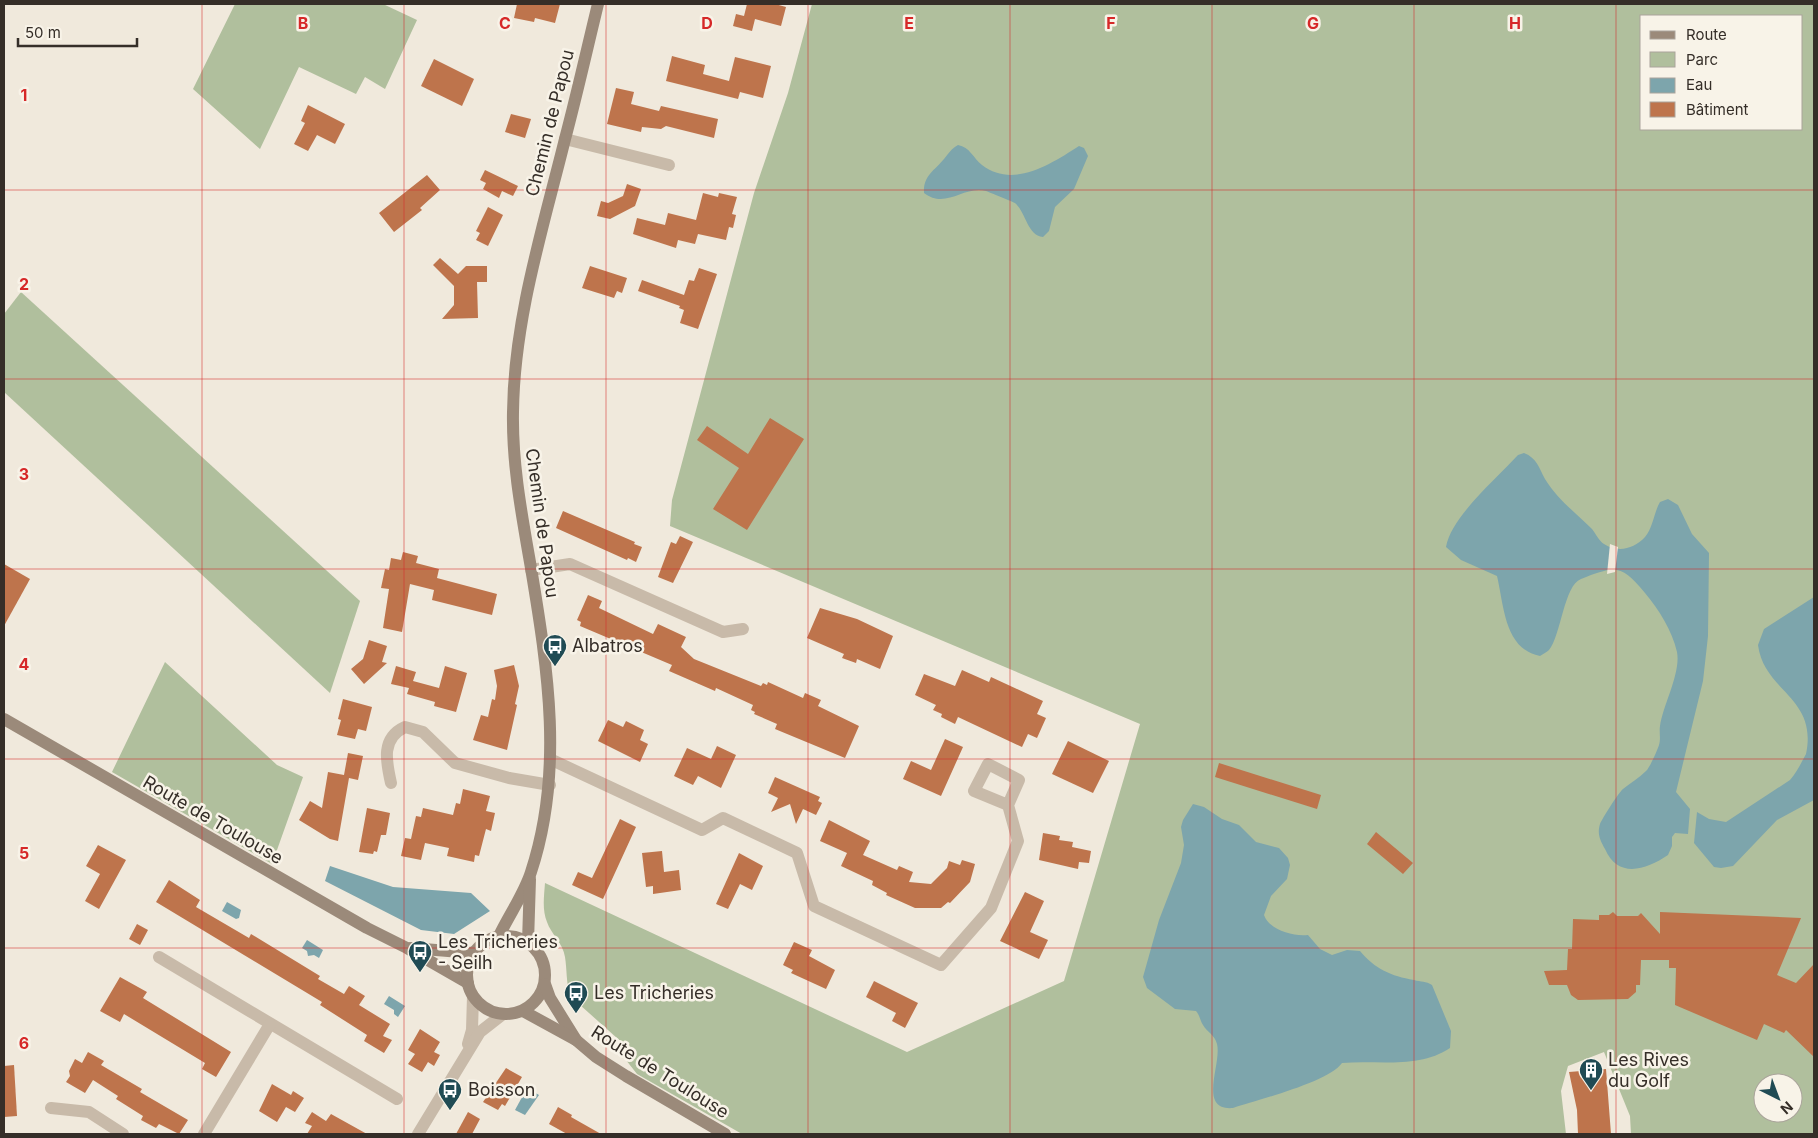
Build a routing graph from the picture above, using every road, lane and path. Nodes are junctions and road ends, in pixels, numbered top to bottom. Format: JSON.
{"nodes":[{"id":1,"x":598,"y":4,"type":"edge"},
{"id":2,"x":565,"y":139,"type":"junction"},
{"id":3,"x":669,"y":165,"type":"dead end"},
{"id":4,"x":531,"y":570,"type":"junction"},
{"id":5,"x":744,"y":628,"type":"dead end"},
{"id":6,"x":4,"y":719,"type":"edge"},
{"id":7,"x":552,"y":760,"type":"junction"},
{"id":8,"x":391,"y":783,"type":"dead end"},
{"id":9,"x":550,"y":785,"type":"junction"},
{"id":10,"x":1008,"y":805,"type":"dead end"},
{"id":11,"x":530,"y":874,"type":"junction"},
{"id":12,"x":499,"y":936,"type":"junction"},
{"id":13,"x":528,"y":942,"type":"junction"},
{"id":14,"x":407,"y":948,"type":"junction"},
{"id":15,"x":473,"y":954,"type":"junction"},
{"id":16,"x":159,"y":957,"type":"dead end"},
{"id":17,"x":468,"y":983,"type":"junction"},
{"id":18,"x":545,"y":984,"type":"junction"},
{"id":19,"x":473,"y":996,"type":"junction"},
{"id":20,"x":523,"y":1011,"type":"junction"},
{"id":21,"x":503,"y":1014,"type":"junction"},
{"id":22,"x":270,"y":1024,"type":"junction"},
{"id":23,"x":576,"y":1040,"type":"junction"},
{"id":24,"x":465,"y":1053,"type":"junction"},
{"id":25,"x":397,"y":1099,"type":"dead end"},
{"id":26,"x":51,"y":1108,"type":"dead end"},
{"id":27,"x":123,"y":1134,"type":"edge"},
{"id":28,"x":204,"y":1134,"type":"edge"},
{"id":29,"x":418,"y":1134,"type":"edge"},
{"id":30,"x":725,"y":1134,"type":"edge"}],
"edges":[{"from":1,"to":2,"type":"main road","name":"Chemin de Papou"},
{"from":2,"to":3,"type":"street"},
{"from":2,"to":4,"type":"main road","name":"Chemin de Papou"},
{"from":4,"to":5,"type":"street"},
{"from":4,"to":7,"type":"main road","name":"Chemin de Papou"},
{"from":6,"to":14,"type":"main road","name":"Route de Toulouse"},
{"from":7,"to":9,"type":"main road","name":"Chemin de Papou"},
{"from":7,"to":10,"type":"street"},
{"from":8,"to":9,"type":"street"},
{"from":9,"to":11,"type":"main road","name":"Chemin de Papou"},
{"from":11,"to":12,"type":"main road","name":"Chemin de Papou"},
{"from":11,"to":13,"type":"main road","name":"Chemin de Papou"},
{"from":12,"to":13,"type":"main road"},
{"from":12,"to":15,"type":"main road"},
{"from":13,"to":18,"type":"main road"},
{"from":14,"to":15,"type":"main road","name":"Route de Toulouse"},
{"from":14,"to":17,"type":"main road","name":"Route de Toulouse"},
{"from":15,"to":17,"type":"main road"},
{"from":16,"to":22,"type":"street"},
{"from":17,"to":19,"type":"main road"},
{"from":18,"to":20,"type":"main road"},
{"from":18,"to":23,"type":"main road","name":"Route de Toulouse"},
{"from":19,"to":21,"type":"main road"},
{"from":19,"to":24,"type":"street"},
{"from":20,"to":21,"type":"main road"},
{"from":20,"to":23,"type":"main road","name":"Route de Toulouse"},
{"from":21,"to":24,"type":"street"},
{"from":22,"to":25,"type":"street"},
{"from":22,"to":28,"type":"street"},
{"from":23,"to":30,"type":"main road","name":"Route de Toulouse"},
{"from":24,"to":29,"type":"street"},
{"from":26,"to":27,"type":"street"}]}
